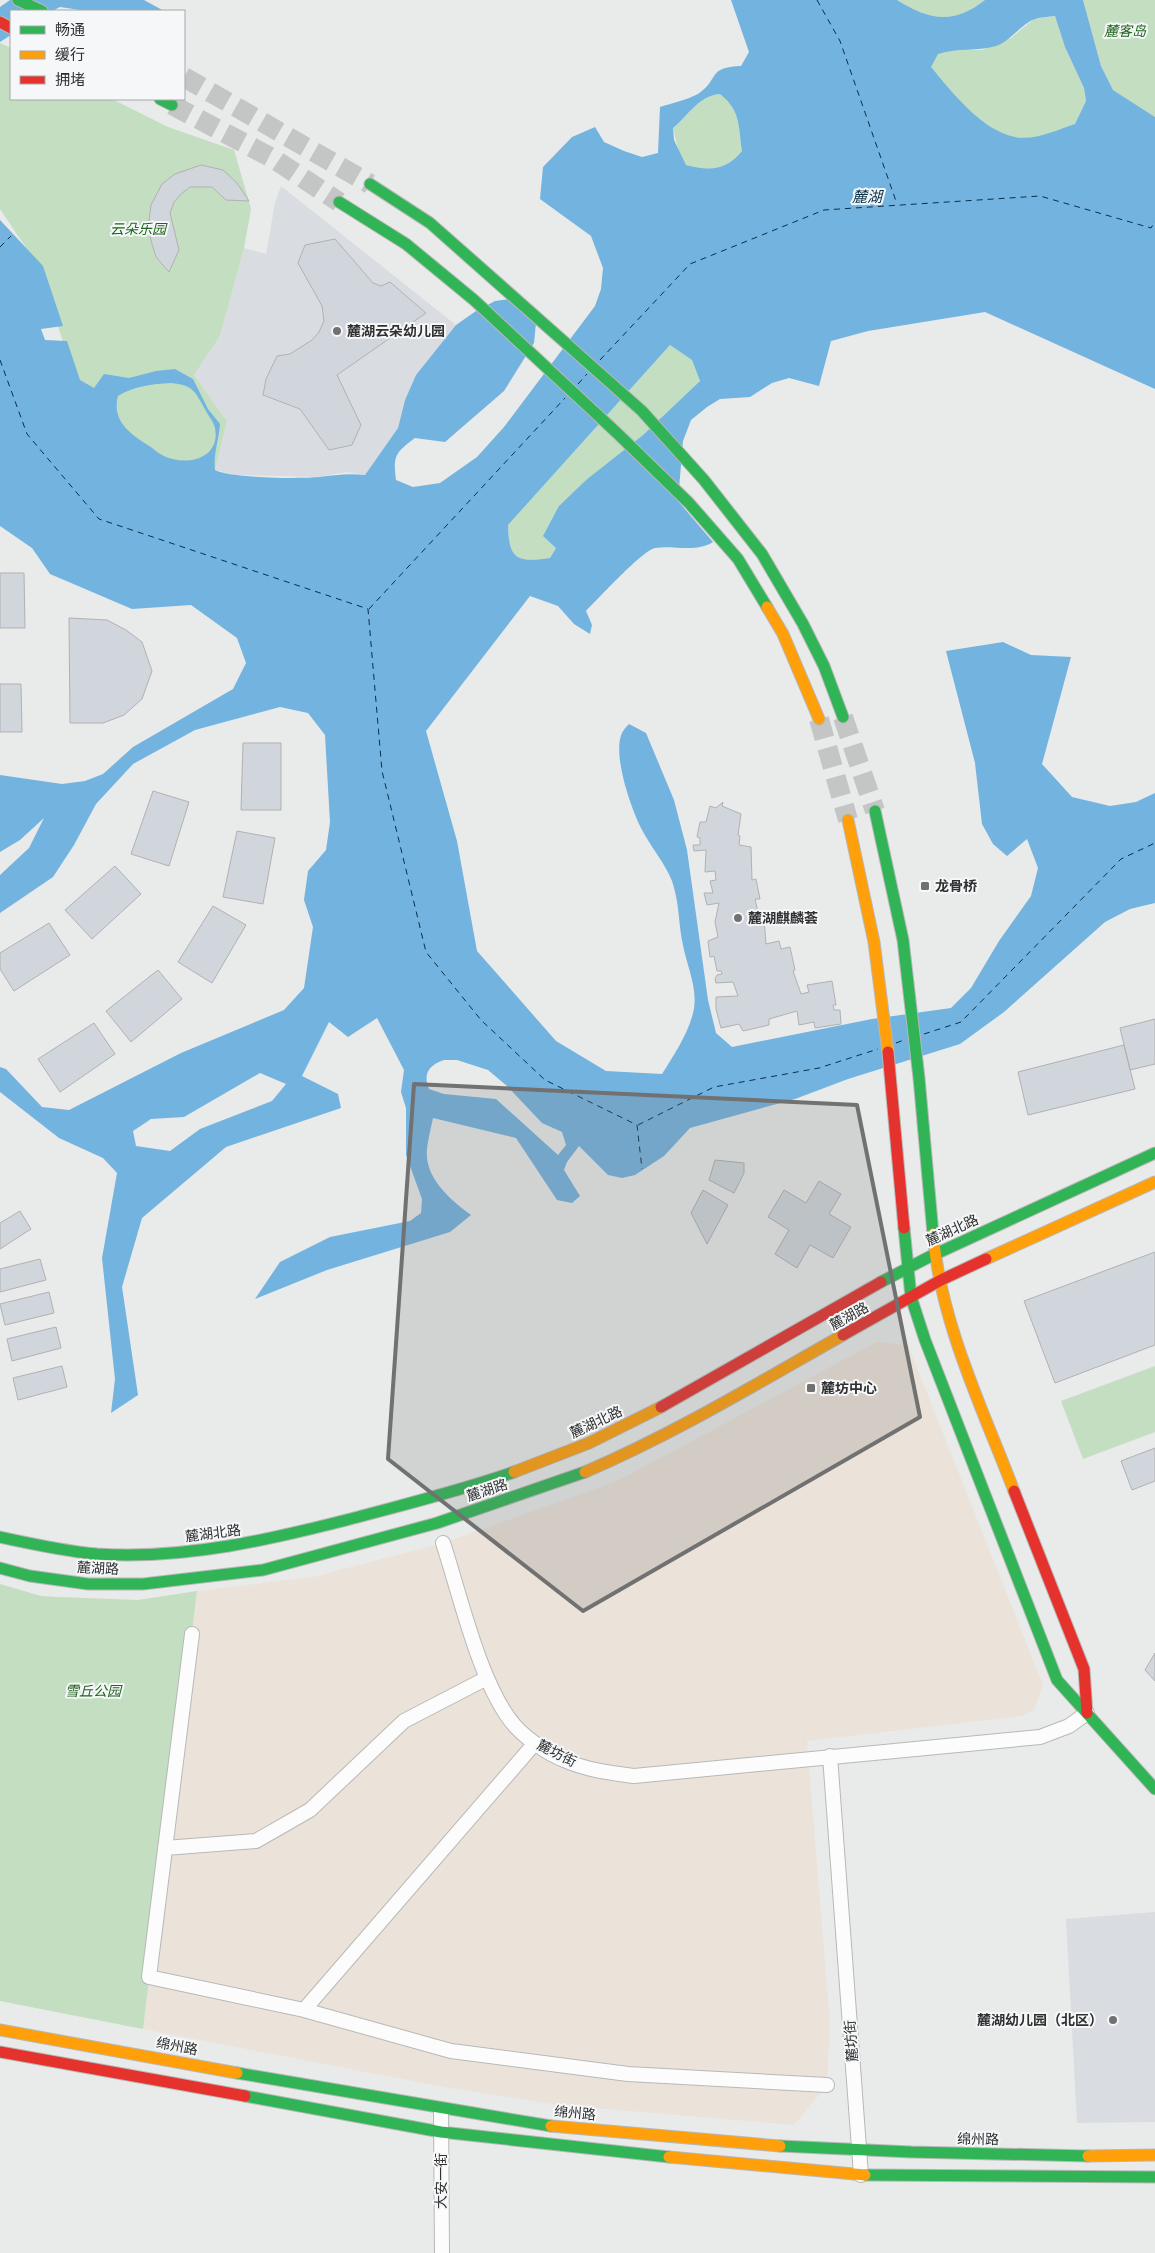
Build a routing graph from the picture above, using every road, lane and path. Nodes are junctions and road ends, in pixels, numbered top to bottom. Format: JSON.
{"nodes":[{"id":1,"x":18,"y":0,"type":"edge"},
{"id":2,"x":40,"y":10,"type":"edge"},
{"id":3,"x":162,"y":100,"type":"edge"},
{"id":4,"x":172,"y":105,"type":"tunnel mouth"},
{"id":5,"x":370,"y":184,"type":"tunnel mouth"},
{"id":6,"x":339,"y":202,"type":"tunnel mouth"},
{"id":7,"x":814,"y":645,"type":"junction"},
{"id":8,"x":793,"y":653,"type":"junction"},
{"id":9,"x":843,"y":718,"type":"tunnel mouth"},
{"id":10,"x":819,"y":719,"type":"tunnel mouth"},
{"id":11,"x":875,"y":811,"type":"tunnel mouth"},
{"id":12,"x":848,"y":820,"type":"tunnel mouth"},
{"id":13,"x":1155,"y":1153,"type":"edge"},
{"id":14,"x":1155,"y":1182,"type":"edge"},
{"id":15,"x":935,"y":1253,"type":"junction"},
{"id":16,"x":907,"y":1268,"type":"junction"},
{"id":17,"x":941,"y":1280,"type":"junction"},
{"id":18,"x":911,"y":1297,"type":"junction"},
{"id":19,"x":457,"y":1503,"type":"junction"},
{"id":20,"x":413,"y":1516,"type":"junction"},
{"id":21,"x":0,"y":1536,"type":"edge"},
{"id":22,"x":443,"y":1543,"type":"dead end"},
{"id":23,"x":0,"y":1568,"type":"edge"},
{"id":24,"x":192,"y":1634,"type":"dead end"},
{"id":25,"x":488,"y":1678,"type":"junction"},
{"id":26,"x":1087,"y":1713,"type":"junction"},
{"id":27,"x":534,"y":1743,"type":"junction"},
{"id":28,"x":830,"y":1756,"type":"junction"},
{"id":29,"x":1155,"y":1789,"type":"edge"},
{"id":30,"x":165,"y":1848,"type":"junction"},
{"id":31,"x":304,"y":2010,"type":"junction"},
{"id":32,"x":0,"y":2030,"type":"edge"},
{"id":33,"x":0,"y":2052,"type":"edge"},
{"id":34,"x":827,"y":2085,"type":"dead end"},
{"id":35,"x":441,"y":2109,"type":"junction"},
{"id":36,"x":441,"y":2132,"type":"junction"},
{"id":37,"x":860,"y":2148,"type":"junction"},
{"id":38,"x":1155,"y":2155,"type":"edge"},
{"id":39,"x":861,"y":2175,"type":"junction"},
{"id":40,"x":1155,"y":2177,"type":"edge"},
{"id":41,"x":442,"y":2253,"type":"edge"}],
"edges":[{"from":1,"to":2,"type":"street"},
{"from":3,"to":4,"type":"street"},
{"from":5,"to":7,"type":"street"},
{"from":6,"to":8,"type":"street"},
{"from":7,"to":8,"type":"street"},
{"from":7,"to":9,"type":"street"},
{"from":8,"to":10,"type":"street"},
{"from":11,"to":15,"type":"street"},
{"from":12,"to":16,"type":"street"},
{"from":13,"to":15,"type":"street","name":"麓湖北路"},
{"from":14,"to":17,"type":"street","name":"麓湖路"},
{"from":15,"to":16,"type":"street","name":"麓湖北路"},
{"from":15,"to":17,"type":"street"},
{"from":16,"to":18,"type":"street"},
{"from":16,"to":19,"type":"street","name":"麓湖北路"},
{"from":17,"to":18,"type":"street","name":"麓湖路"},
{"from":17,"to":26,"type":"street"},
{"from":18,"to":19,"type":"street","name":"麓湖路"},
{"from":18,"to":26,"type":"street"},
{"from":19,"to":20,"type":"street","name":"麓湖北路"},
{"from":19,"to":20,"type":"street","name":"麓湖路"},
{"from":20,"to":21,"type":"street","name":"麓湖北路"},
{"from":20,"to":23,"type":"street","name":"麓湖路"},
{"from":22,"to":25,"type":"street","name":"麓坊街"},
{"from":24,"to":30,"type":"street"},
{"from":25,"to":27,"type":"street","name":"麓坊街"},
{"from":25,"to":30,"type":"street"},
{"from":26,"to":28,"type":"street","name":"麓坊街"},
{"from":26,"to":29,"type":"street"},
{"from":27,"to":28,"type":"street","name":"麓坊街"},
{"from":27,"to":31,"type":"street"},
{"from":28,"to":37,"type":"street","name":"麓坊街"},
{"from":30,"to":31,"type":"street"},
{"from":31,"to":34,"type":"street"},
{"from":32,"to":35,"type":"street","name":"绵州路"},
{"from":33,"to":36,"type":"street"},
{"from":35,"to":36,"type":"street","name":"大安一街"},
{"from":35,"to":37,"type":"street","name":"绵州路"},
{"from":36,"to":39,"type":"street"},
{"from":36,"to":41,"type":"street","name":"大安一街"},
{"from":37,"to":38,"type":"street","name":"绵州路"},
{"from":37,"to":39,"type":"street","name":"麓坊街"},
{"from":39,"to":40,"type":"street"}]}
